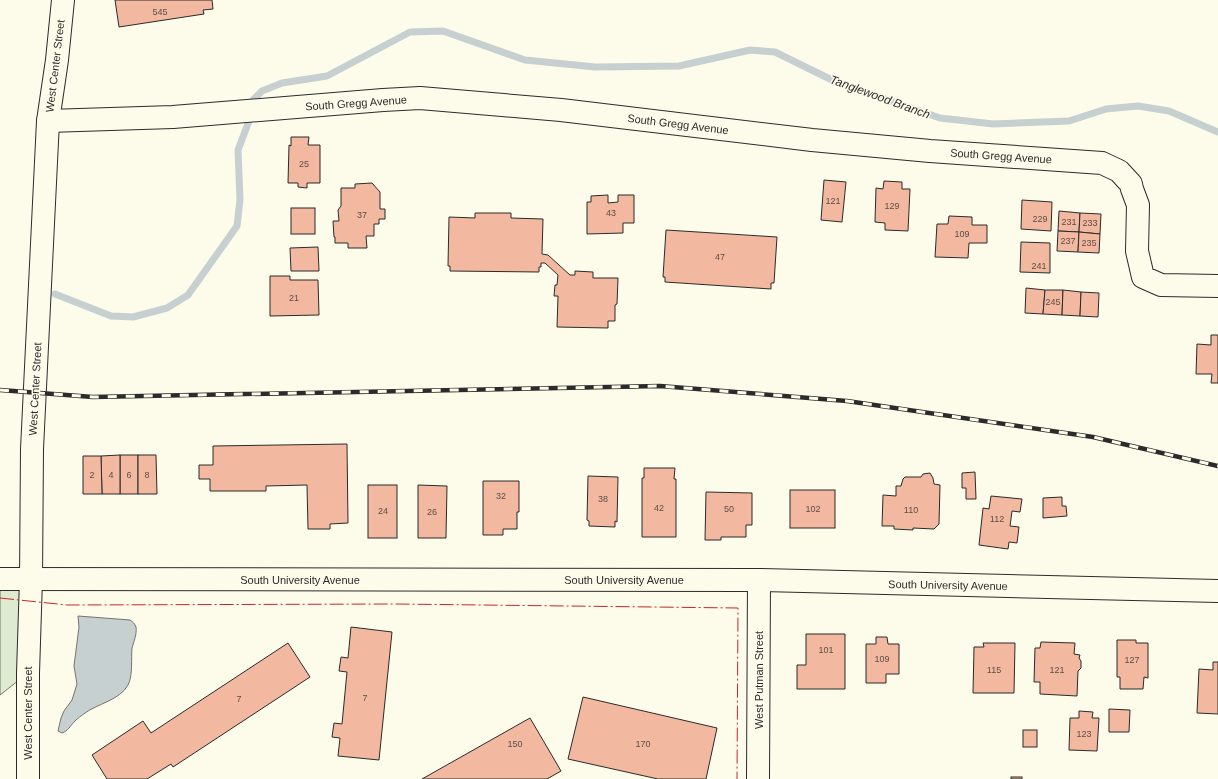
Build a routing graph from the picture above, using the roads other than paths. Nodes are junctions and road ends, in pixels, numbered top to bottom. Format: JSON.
{"nodes":[{"id":1,"x":63,"y":0,"type":"edge"},
{"id":2,"x":48,"y":121,"type":"junction"},
{"id":3,"x":1218,"y":286,"type":"edge"},
{"id":4,"x":0,"y":579,"type":"edge"},
{"id":5,"x":31,"y":579,"type":"junction"},
{"id":6,"x":759,"y":580,"type":"junction"},
{"id":7,"x":1218,"y":591,"type":"edge"},
{"id":8,"x":28,"y":779,"type":"edge"},
{"id":9,"x":758,"y":779,"type":"edge"}],
"edges":[{"from":1,"to":2,"type":"street","name":"West Center Street"},
{"from":2,"to":3,"type":"street","name":"South Gregg Avenue"},
{"from":2,"to":5,"type":"street","name":"West Center Street"},
{"from":4,"to":5,"type":"street","name":"South University Avenue"},
{"from":5,"to":6,"type":"street","name":"South University Avenue"},
{"from":5,"to":8,"type":"street","name":"West Center Street"},
{"from":6,"to":7,"type":"street","name":"South University Avenue"},
{"from":6,"to":9,"type":"street","name":"West Putman Street"}]}
